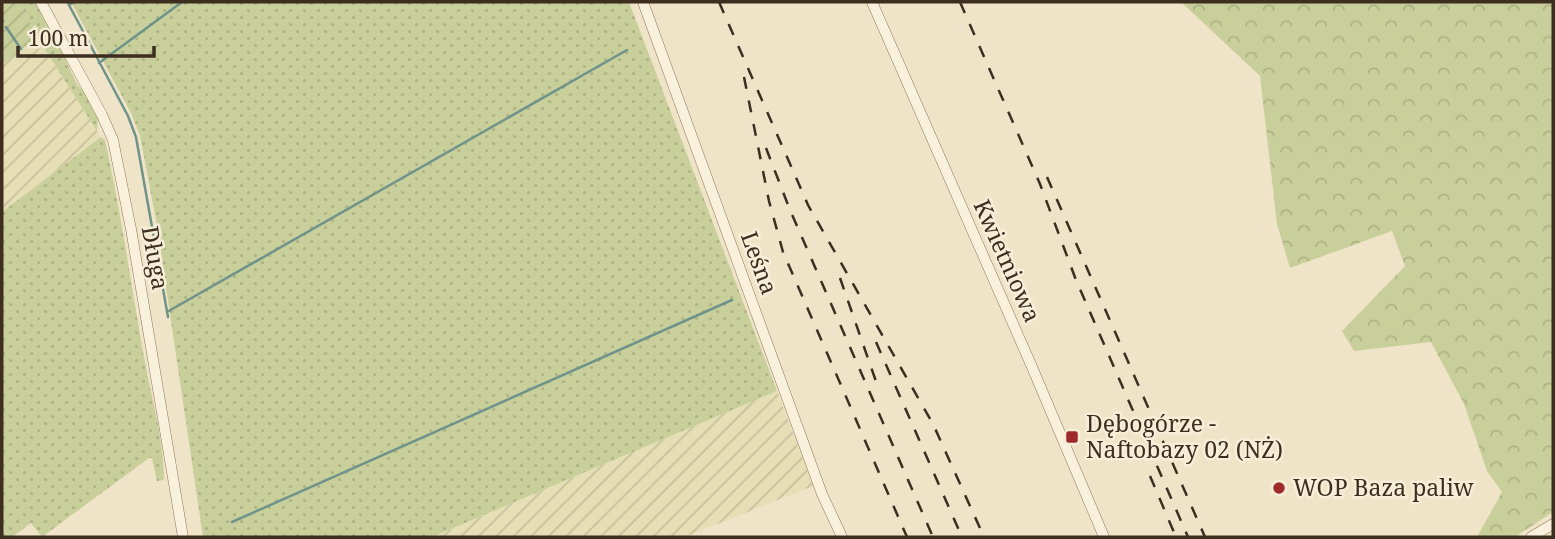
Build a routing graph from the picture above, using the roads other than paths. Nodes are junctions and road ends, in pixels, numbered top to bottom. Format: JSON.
{"nodes":[{"id":1,"x":41,"y":2,"type":"edge"},
{"id":2,"x":643,"y":2,"type":"edge"},
{"id":3,"x":872,"y":2,"type":"edge"},
{"id":4,"x":1553,"y":524,"type":"edge"},
{"id":5,"x":183,"y":537,"type":"edge"},
{"id":6,"x":842,"y":537,"type":"edge"},
{"id":7,"x":1104,"y":537,"type":"edge"},
{"id":8,"x":1531,"y":537,"type":"edge"}],
"edges":[{"from":1,"to":5,"type":"street","name":"Długa"},
{"from":2,"to":6,"type":"street","name":"Leśna"},
{"from":3,"to":7,"type":"street","name":"Kwietniowa"},
{"from":4,"to":8,"type":"street"}]}
